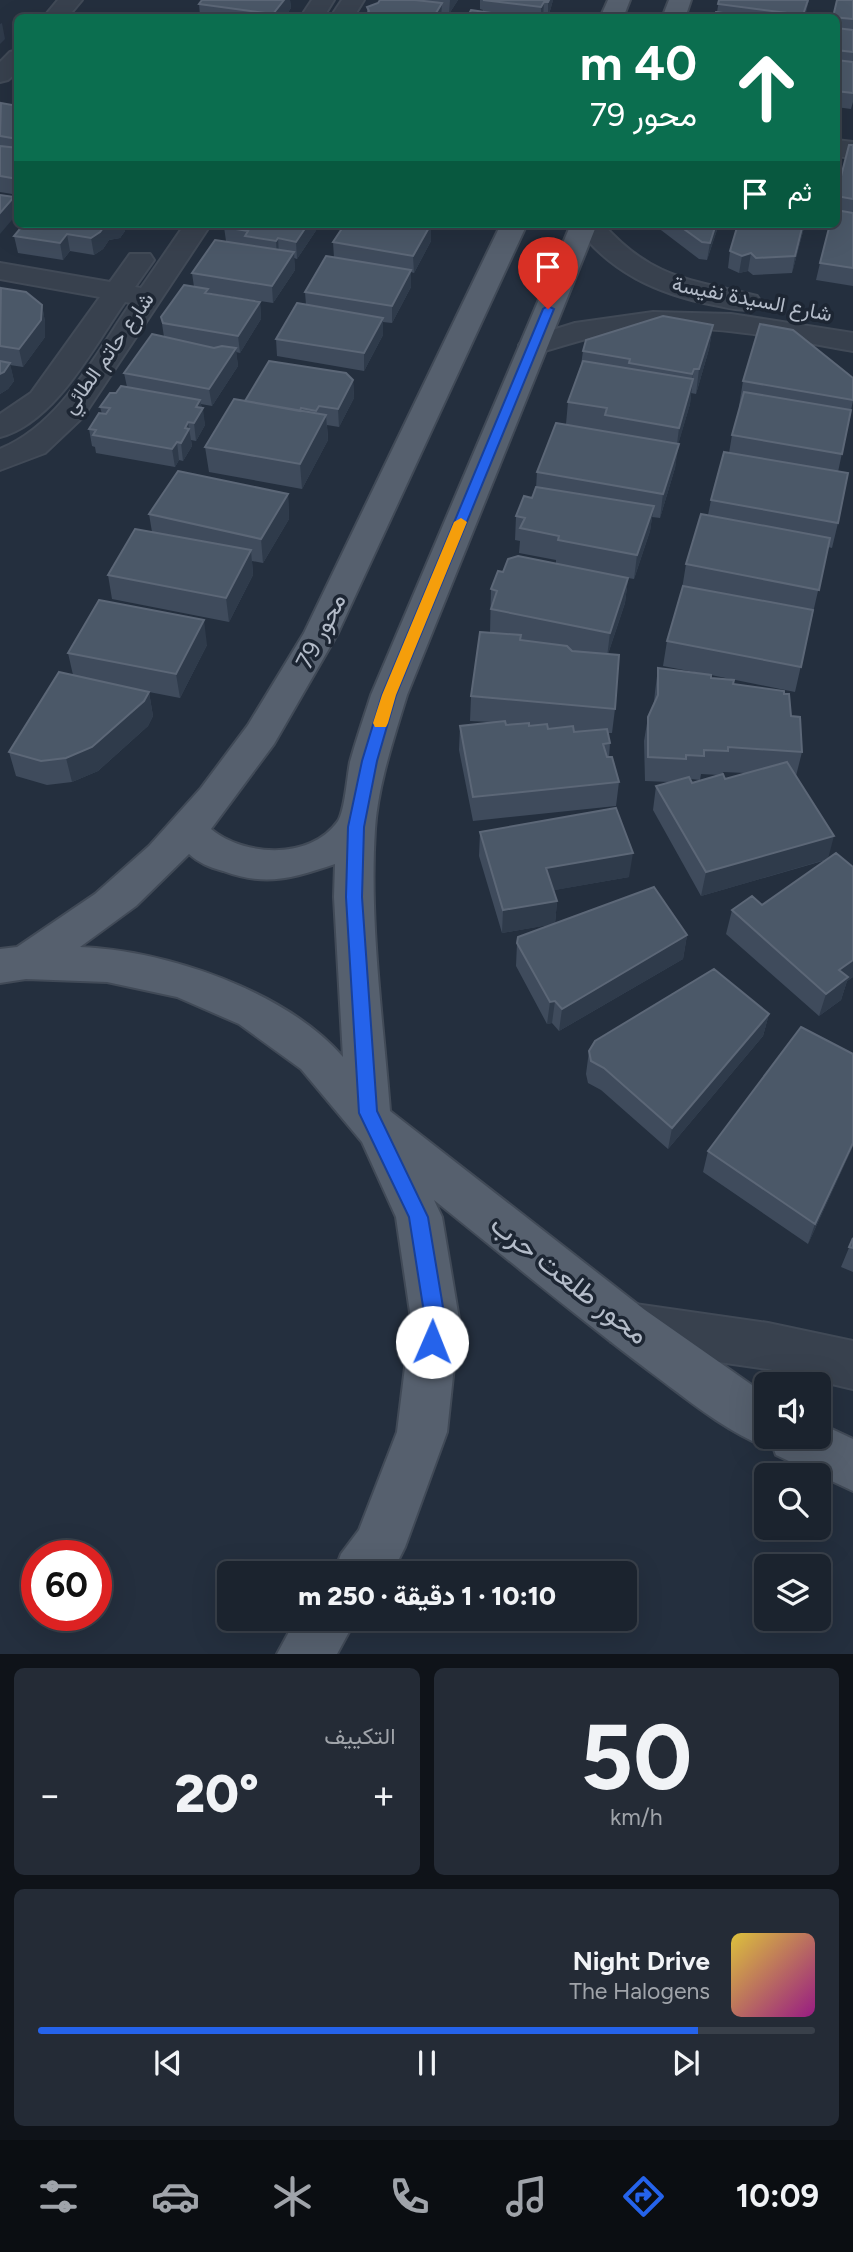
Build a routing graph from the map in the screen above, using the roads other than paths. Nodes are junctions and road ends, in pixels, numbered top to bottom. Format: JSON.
{"nodes":[{"id":1,"x":71,"y":0,"type":"edge"},
{"id":2,"x":58,"y":14,"type":"edge"},
{"id":3,"x":14,"y":61,"type":"edge"},
{"id":4,"x":0,"y":75,"type":"edge"},
{"id":5,"x":164,"y":228,"type":"edge"},
{"id":6,"x":194,"y":228,"type":"edge"},
{"id":7,"x":512,"y":228,"type":"edge"},
{"id":8,"x":584,"y":228,"type":"edge"},
{"id":9,"x":590,"y":228,"type":"edge"},
{"id":10,"x":0,"y":271,"type":"edge"},
{"id":11,"x":133,"y":294,"type":"junction"},
{"id":12,"x":729,"y":311,"type":"junction"},
{"id":13,"x":853,"y":318,"type":"edge"},
{"id":14,"x":821,"y":336,"type":"junction"},
{"id":15,"x":853,"y":341,"type":"edge"},
{"id":16,"x":534,"y":345,"type":"junction"},
{"id":17,"x":853,"y":354,"type":"edge"},
{"id":18,"x":0,"y":428,"type":"edge"},
{"id":19,"x":0,"y":460,"type":"edge"},
{"id":20,"x":356,"y":827,"type":"junction"},
{"id":21,"x":187,"y":830,"type":"junction"},
{"id":22,"x":13,"y":964,"type":"edge"},
{"id":23,"x":373,"y":1121,"type":"junction"},
{"id":24,"x":628,"y":1326,"type":"junction"},
{"id":25,"x":853,"y":1365,"type":"edge"},
{"id":26,"x":754,"y":1415,"type":"edge"},
{"id":27,"x":818,"y":1449,"type":"edge"},
{"id":28,"x":853,"y":1466,"type":"edge"},
{"id":29,"x":369,"y":1561,"type":"edge"},
{"id":30,"x":320,"y":1631,"type":"edge"},
{"id":31,"x":304,"y":1654,"type":"edge"}],
"edges":[{"from":1,"to":2,"type":"street"},
{"from":3,"to":4,"type":"street"},
{"from":5,"to":11,"type":"street","name":"شارع حاتم الطائي"},
{"from":6,"to":11,"type":"street","name":"شارع حاتم الطائي"},
{"from":7,"to":21,"type":"main road","name":"محور 79"},
{"from":8,"to":16,"type":"main road"},
{"from":9,"to":12,"type":"street","name":"شارع السيدة نفيسة"},
{"from":10,"to":11,"type":"street"},
{"from":11,"to":18,"type":"street","name":"شارع حاتم الطائي"},
{"from":11,"to":19,"type":"street","name":"شارع حاتم الطائي"},
{"from":12,"to":13,"type":"street","name":"شارع السيدة نفيسة"},
{"from":12,"to":14,"type":"street","name":"شارع السيدة نفيسة"},
{"from":12,"to":16,"type":"street","name":"شارع السيدة نفيسة"},
{"from":14,"to":15,"type":"street","name":"شارع السيدة نفيسة"},
{"from":14,"to":17,"type":"street"},
{"from":16,"to":20,"type":"main road"},
{"from":20,"to":21,"type":"main road"},
{"from":20,"to":23,"type":"main road"},
{"from":21,"to":22,"type":"main road","name":"محور 79"},
{"from":22,"to":23,"type":"main road"},
{"from":23,"to":24,"type":"main road","name":"محور طلعت حرب"},
{"from":23,"to":29,"type":"main road"},
{"from":24,"to":25,"type":"street"},
{"from":24,"to":26,"type":"main road","name":"محور طلعت حرب"},
{"from":27,"to":28,"type":"main road"},
{"from":30,"to":31,"type":"main road"}]}
